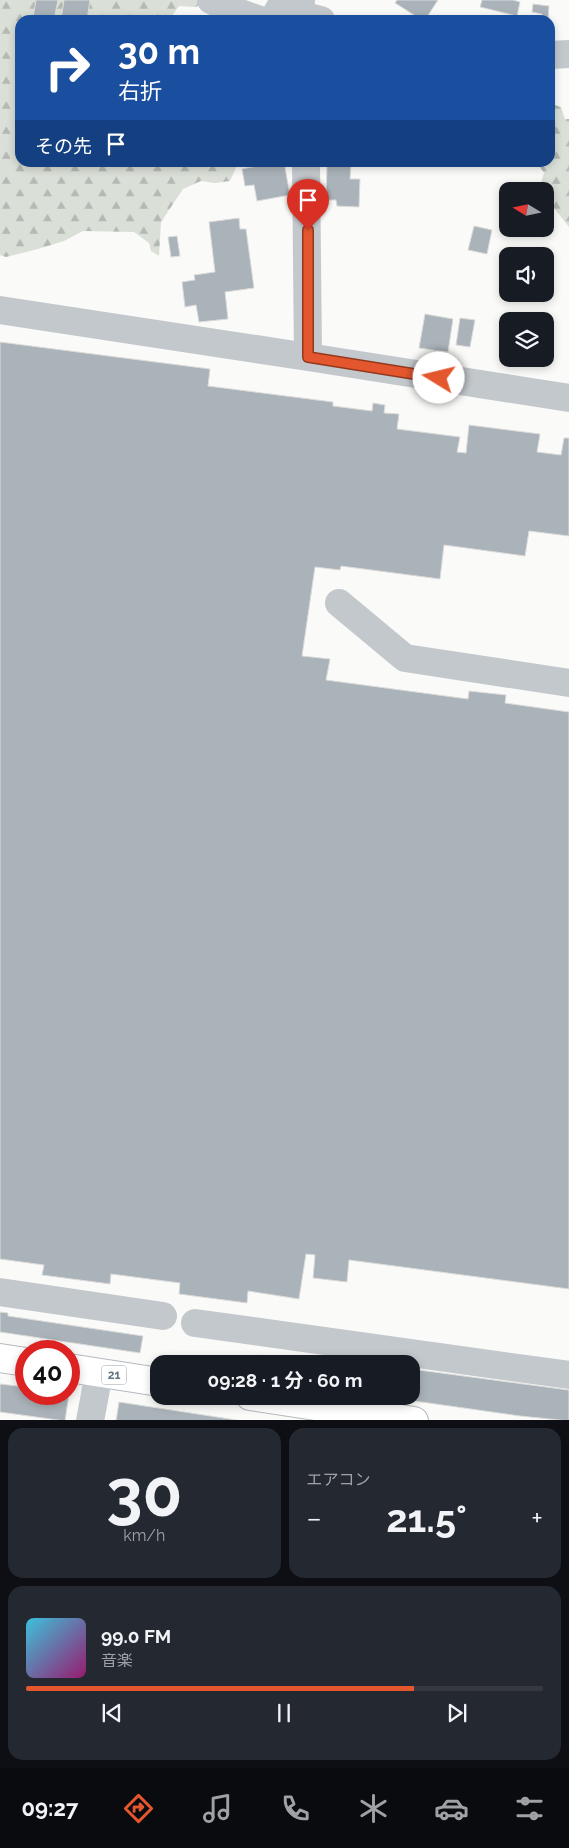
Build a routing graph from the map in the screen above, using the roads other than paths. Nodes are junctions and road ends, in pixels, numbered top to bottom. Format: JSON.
{"nodes":[{"id":1,"x":211,"y":0,"type":"edge"},
{"id":2,"x":305,"y":11,"type":"edge"},
{"id":3,"x":246,"y":15,"type":"edge"},
{"id":4,"x":276,"y":15,"type":"edge"},
{"id":5,"x":569,"y":54,"type":"edge"},
{"id":6,"x":555,"y":55,"type":"edge"},
{"id":7,"x":306,"y":167,"type":"edge"},
{"id":8,"x":0,"y":310,"type":"edge"},
{"id":9,"x":308,"y":357,"type":"junction"},
{"id":10,"x":569,"y":398,"type":"edge"},
{"id":11,"x":340,"y":603,"type":"dead end"},
{"id":12,"x":569,"y":683,"type":"edge"},
{"id":13,"x":0,"y":1292,"type":"edge"},
{"id":14,"x":163,"y":1316,"type":"dead end"},
{"id":15,"x":195,"y":1323,"type":"dead end"},
{"id":16,"x":0,"y":1358,"type":"edge"},
{"id":17,"x":15,"y":1360,"type":"edge"},
{"id":18,"x":80,"y":1370,"type":"edge"},
{"id":19,"x":99,"y":1373,"type":"junction"},
{"id":20,"x":569,"y":1375,"type":"edge"},
{"id":21,"x":150,"y":1381,"type":"edge"},
{"id":22,"x":280,"y":1405,"type":"edge"},
{"id":23,"x":306,"y":1413,"type":"edge"},
{"id":24,"x":90,"y":1420,"type":"edge"},
{"id":25,"x":414,"y":1420,"type":"edge"}],
"edges":[{"from":1,"to":3,"type":"street"},
{"from":2,"to":4,"type":"street"},
{"from":5,"to":6,"type":"street"},
{"from":7,"to":9,"type":"street"},
{"from":8,"to":9,"type":"street"},
{"from":9,"to":10,"type":"street"},
{"from":11,"to":12,"type":"street"},
{"from":13,"to":14,"type":"street"},
{"from":15,"to":20,"type":"street"},
{"from":16,"to":17,"type":"main road"},
{"from":18,"to":19,"type":"main road","number":"21"},
{"from":19,"to":21,"type":"main road","number":"21"},
{"from":19,"to":24,"type":"street"},
{"from":22,"to":23,"type":"main road"},
{"from":23,"to":25,"type":"main road"}]}
